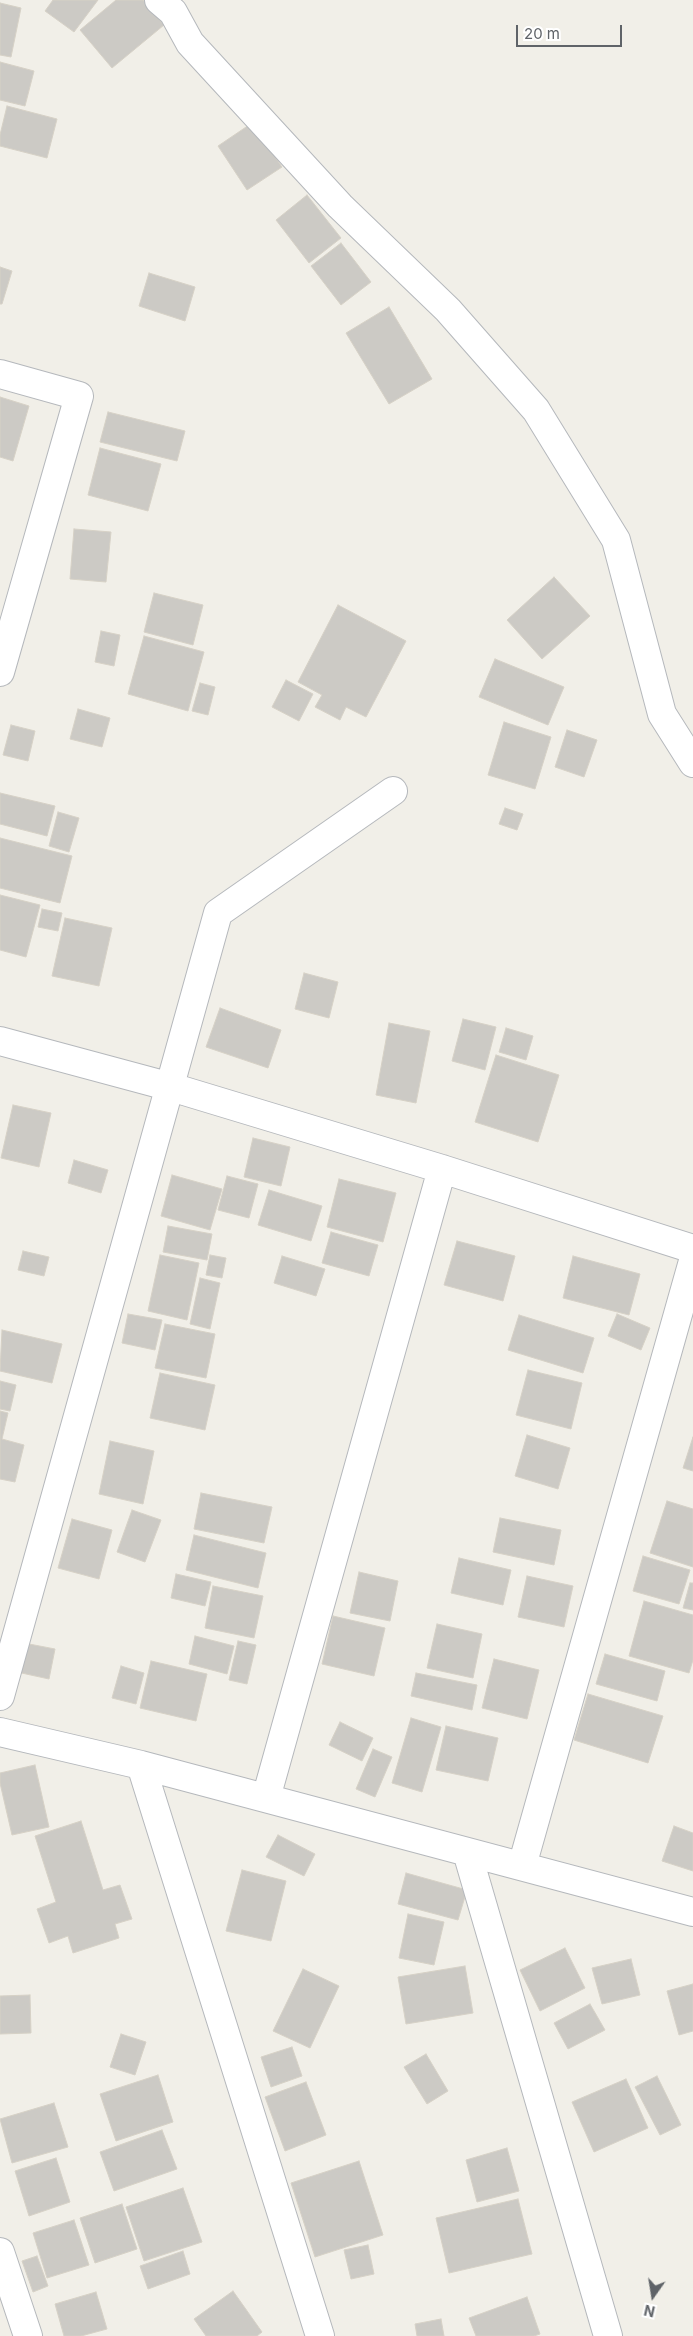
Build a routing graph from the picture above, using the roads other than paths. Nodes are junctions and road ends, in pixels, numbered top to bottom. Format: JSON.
{"nodes":[{"id":1,"x":159,"y":0,"type":"edge"},
{"id":2,"x":0,"y":374,"type":"edge"},
{"id":3,"x":0,"y":672,"type":"edge"},
{"id":4,"x":693,"y":763,"type":"edge"},
{"id":5,"x":392,"y":791,"type":"dead end"},
{"id":6,"x":0,"y":1041,"type":"edge"},
{"id":7,"x":171,"y":1087,"type":"junction"},
{"id":8,"x":442,"y":1169,"type":"junction"},
{"id":9,"x":693,"y":1249,"type":"edge"},
{"id":10,"x":693,"y":1261,"type":"edge"},
{"id":11,"x":0,"y":1696,"type":"edge"},
{"id":12,"x":0,"y":1732,"type":"edge"},
{"id":13,"x":141,"y":1765,"type":"junction"},
{"id":14,"x":266,"y":1798,"type":"junction"},
{"id":15,"x":467,"y":1852,"type":"junction"},
{"id":16,"x":522,"y":1866,"type":"junction"},
{"id":17,"x":693,"y":1912,"type":"edge"},
{"id":18,"x":0,"y":2252,"type":"edge"},
{"id":19,"x":28,"y":2336,"type":"edge"},
{"id":20,"x":320,"y":2336,"type":"edge"},
{"id":21,"x":608,"y":2336,"type":"edge"}],
"edges":[{"from":1,"to":4,"type":"street"},
{"from":2,"to":3,"type":"street"},
{"from":5,"to":7,"type":"street"},
{"from":6,"to":7,"type":"street"},
{"from":7,"to":8,"type":"street"},
{"from":7,"to":11,"type":"street"},
{"from":8,"to":9,"type":"street"},
{"from":8,"to":14,"type":"street"},
{"from":10,"to":16,"type":"street"},
{"from":12,"to":13,"type":"street"},
{"from":13,"to":14,"type":"street"},
{"from":13,"to":20,"type":"street"},
{"from":14,"to":15,"type":"street"},
{"from":15,"to":16,"type":"street"},
{"from":15,"to":21,"type":"street"},
{"from":16,"to":17,"type":"street"},
{"from":18,"to":19,"type":"street"}]}
